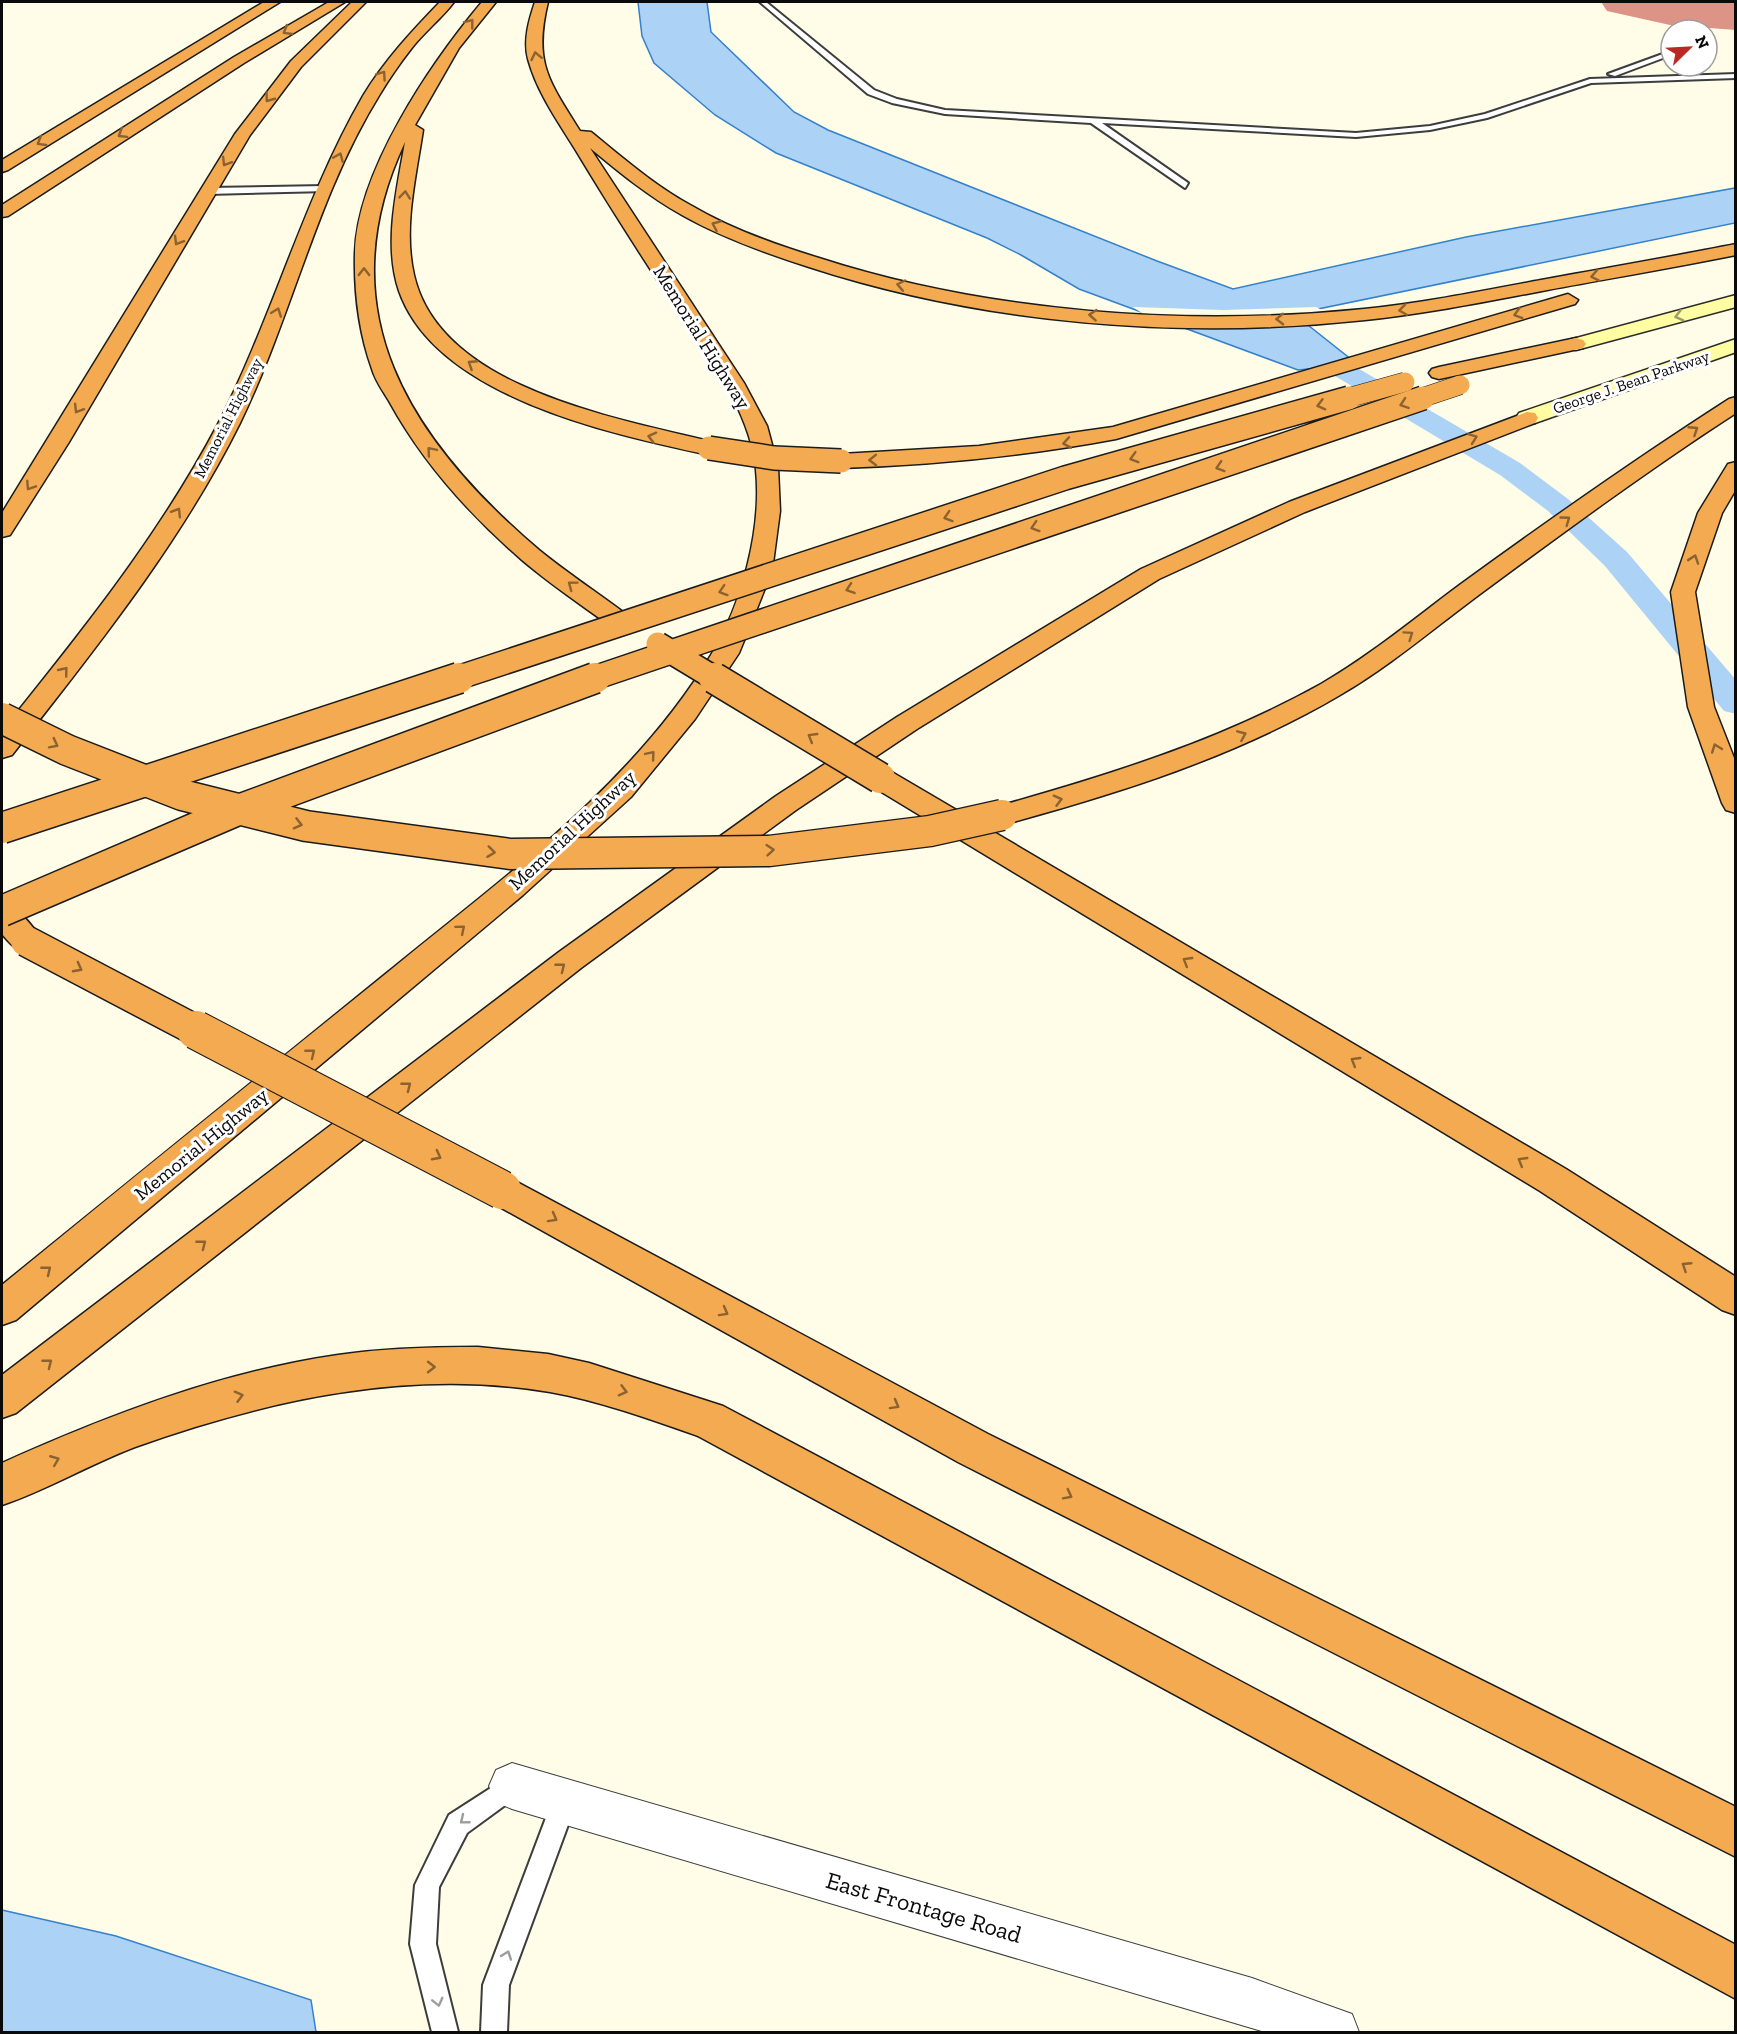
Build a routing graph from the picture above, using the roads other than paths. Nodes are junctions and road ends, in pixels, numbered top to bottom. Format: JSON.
{"nodes":[{"id":1,"x":272,"y":2,"type":"edge"},
{"id":2,"x":338,"y":2,"type":"edge"},
{"id":3,"x":359,"y":2,"type":"edge"},
{"id":4,"x":447,"y":2,"type":"edge"},
{"id":5,"x":489,"y":2,"type":"edge"},
{"id":6,"x":541,"y":2,"type":"edge"},
{"id":7,"x":763,"y":2,"type":"edge"},
{"id":8,"x":1659,"y":57,"type":"edge"},
{"id":9,"x":124,"y":75,"type":"dead end"},
{"id":10,"x":1736,"y":76,"type":"edge"},
{"id":11,"x":1590,"y":81,"type":"junction"},
{"id":12,"x":424,"y":92,"type":"junction"},
{"id":13,"x":557,"y":108,"type":"junction"},
{"id":14,"x":1094,"y":121,"type":"junction"},
{"id":15,"x":2,"y":167,"type":"edge"},
{"id":16,"x":1185,"y":184,"type":"dead end"},
{"id":17,"x":326,"y":189,"type":"junction"},
{"id":18,"x":208,"y":191,"type":"junction"},
{"id":19,"x":2,"y":212,"type":"edge"},
{"id":20,"x":1736,"y":251,"type":"edge"},
{"id":21,"x":1736,"y":301,"type":"edge"},
{"id":22,"x":1576,"y":344,"type":"joint"},
{"id":23,"x":1736,"y":345,"type":"edge"},
{"id":24,"x":1449,"y":379,"type":"junction"},
{"id":25,"x":1736,"y":403,"type":"edge"},
{"id":26,"x":1527,"y":418,"type":"joint"},
{"id":27,"x":1736,"y":470,"type":"edge"},
{"id":28,"x":2,"y":530,"type":"edge"},
{"id":29,"x":2,"y":718,"type":"edge"},
{"id":30,"x":2,"y":750,"type":"edge"},
{"id":31,"x":1736,"y":803,"type":"edge"},
{"id":32,"x":2,"y":828,"type":"edge"},
{"id":33,"x":2,"y":913,"type":"edge"},
{"id":34,"x":14,"y":937,"type":"edge"},
{"id":35,"x":1736,"y":1298,"type":"edge"},
{"id":36,"x":2,"y":1308,"type":"edge"},
{"id":37,"x":2,"y":1399,"type":"edge"},
{"id":38,"x":2,"y":1484,"type":"edge"},
{"id":39,"x":512,"y":1786,"type":"joint"},
{"id":40,"x":564,"y":1802,"type":"junction"},
{"id":41,"x":1736,"y":1833,"type":"edge"},
{"id":42,"x":1736,"y":1972,"type":"edge"},
{"id":43,"x":445,"y":2032,"type":"edge"},
{"id":44,"x":494,"y":2032,"type":"edge"},
{"id":45,"x":1334,"y":2032,"type":"edge"}],
"edges":[{"from":1,"to":9,"type":"highway"},
{"from":1,"to":15,"type":"highway","one_way":true},
{"from":2,"to":19,"type":"highway","one_way":true},
{"from":3,"to":18,"type":"highway","one_way":true},
{"from":17,"to":4,"type":"highway","name":"Memorial Highway","one_way":true},
{"from":12,"to":5,"type":"highway","one_way":true},
{"from":13,"to":6,"type":"highway","name":"Memorial Highway","one_way":true},
{"from":7,"to":14,"type":"lane"},
{"from":8,"to":11,"type":"lane"},
{"from":10,"to":11,"type":"lane"},
{"from":11,"to":14,"type":"lane"},
{"from":20,"to":12,"type":"highway","one_way":true,"bridge":true},
{"from":35,"to":12,"type":"highway","one_way":true,"bridge":true},
{"from":20,"to":13,"type":"highway","one_way":true},
{"from":36,"to":13,"type":"highway","name":"Memorial Highway","one_way":true},
{"from":14,"to":16,"type":"lane"},
{"from":17,"to":18,"type":"lane"},
{"from":30,"to":17,"type":"highway","name":"Memorial Highway","one_way":true},
{"from":18,"to":28,"type":"highway","one_way":true},
{"from":21,"to":22,"type":"street","one_way":true},
{"from":22,"to":24,"type":"highway"},
{"from":23,"to":26,"type":"street","name":"George J. Bean Parkway"},
{"from":24,"to":32,"type":"highway","one_way":true,"bridge":true},
{"from":24,"to":33,"type":"highway","one_way":true,"bridge":true},
{"from":29,"to":25,"type":"highway","one_way":true,"bridge":true},
{"from":37,"to":26,"type":"highway","one_way":true},
{"from":31,"to":27,"type":"highway","one_way":true},
{"from":33,"to":34,"type":"highway"},
{"from":34,"to":41,"type":"highway","one_way":true,"bridge":true},
{"from":38,"to":42,"type":"highway","one_way":true},
{"from":39,"to":40,"type":"street","name":"East Frontage Road"},
{"from":39,"to":43,"type":"lane","one_way":true},
{"from":44,"to":40,"type":"lane","one_way":true},
{"from":40,"to":45,"type":"street","name":"East Frontage Road"}]}
